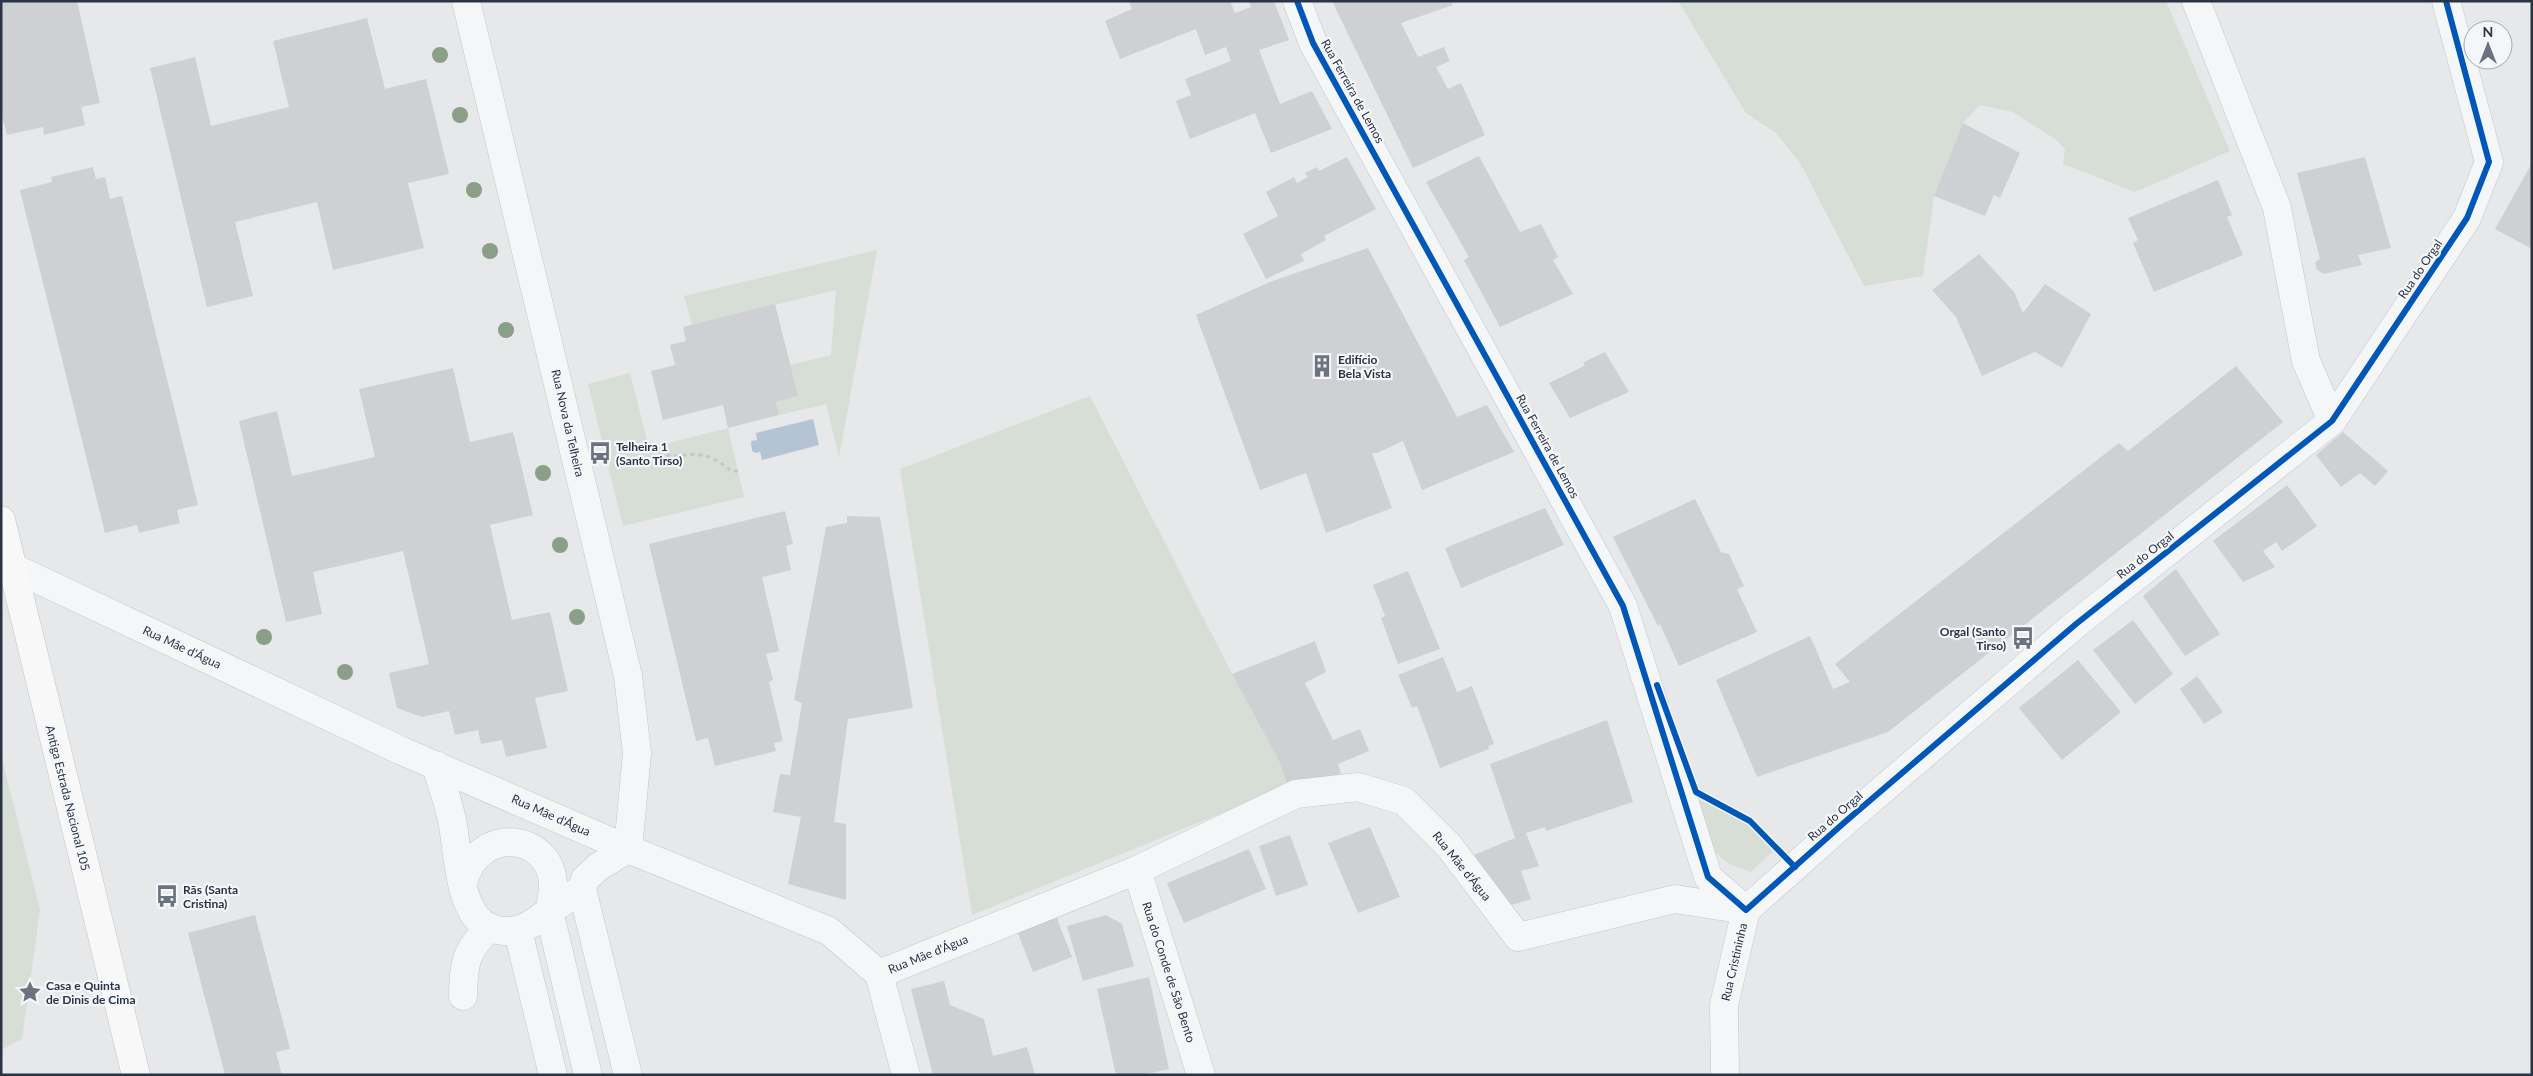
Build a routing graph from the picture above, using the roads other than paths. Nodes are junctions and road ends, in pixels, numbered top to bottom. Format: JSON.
{"nodes":[{"id":1,"x":466,"y":1,"type":"edge"},
{"id":2,"x":1296,"y":1,"type":"edge"},
{"id":3,"x":2196,"y":1,"type":"edge"},
{"id":4,"x":2446,"y":1,"type":"edge"},
{"id":5,"x":2332,"y":421,"type":"junction"},
{"id":6,"x":1,"y":520,"type":"edge"},
{"id":7,"x":12,"y":567,"type":"junction"},
{"id":8,"x":436,"y":765,"type":"junction"},
{"id":9,"x":532,"y":807,"type":"junction"},
{"id":10,"x":486,"y":847,"type":"junction"},
{"id":11,"x":628,"y":849,"type":"junction"},
{"id":12,"x":541,"y":856,"type":"junction"},
{"id":13,"x":1136,"y":870,"type":"junction"},
{"id":14,"x":463,"y":883,"type":"junction"},
{"id":15,"x":582,"y":889,"type":"junction"},
{"id":16,"x":1746,"y":910,"type":"junction"},
{"id":17,"x":549,"y":911,"type":"junction"},
{"id":18,"x":489,"y":927,"type":"junction"},
{"id":19,"x":518,"y":931,"type":"junction"},
{"id":20,"x":879,"y":974,"type":"junction"},
{"id":21,"x":463,"y":996,"type":"dead end"},
{"id":22,"x":136,"y":1075,"type":"edge"},
{"id":23,"x":553,"y":1075,"type":"edge"},
{"id":24,"x":588,"y":1075,"type":"edge"},
{"id":25,"x":628,"y":1075,"type":"edge"},
{"id":26,"x":906,"y":1075,"type":"edge"},
{"id":27,"x":1201,"y":1075,"type":"edge"},
{"id":28,"x":1725,"y":1075,"type":"edge"}],
"edges":[{"from":1,"to":11,"type":"street","name":"Rua Nova da Telheira"},
{"from":2,"to":16,"type":"street","name":"Rua Ferreira de Lemos"},
{"from":3,"to":5,"type":"street"},
{"from":4,"to":5,"type":"street","name":"Rua do Orgal"},
{"from":5,"to":16,"type":"street","name":"Rua do Orgal"},
{"from":6,"to":7,"type":"main road","name":"Antiga Estrada Nacional 105"},
{"from":7,"to":8,"type":"street","name":"Rua Mãe d'Água"},
{"from":7,"to":22,"type":"main road","name":"Antiga Estrada Nacional 105"},
{"from":8,"to":9,"type":"street","name":"Rua Mãe d'Água"},
{"from":8,"to":14,"type":"street"},
{"from":9,"to":10,"type":"street"},
{"from":9,"to":11,"type":"street","name":"Rua Mãe d'Água"},
{"from":9,"to":12,"type":"street"},
{"from":10,"to":12,"type":"street"},
{"from":10,"to":14,"type":"street"},
{"from":11,"to":15,"type":"street"},
{"from":11,"to":20,"type":"street","name":"Rua Mãe d'Água"},
{"from":12,"to":17,"type":"street"},
{"from":13,"to":16,"type":"street","name":"Rua Mãe d'Água"},
{"from":13,"to":20,"type":"street","name":"Rua Mãe d'Água"},
{"from":13,"to":27,"type":"street","name":"Rua do Conde de São Bento"},
{"from":14,"to":18,"type":"street"},
{"from":15,"to":17,"type":"street"},
{"from":15,"to":25,"type":"street"},
{"from":16,"to":28,"type":"street","name":"Rua Cristininha"},
{"from":17,"to":19,"type":"street"},
{"from":17,"to":24,"type":"street"},
{"from":18,"to":19,"type":"street"},
{"from":18,"to":21,"type":"street"},
{"from":19,"to":23,"type":"street"},
{"from":20,"to":26,"type":"street"}]}
